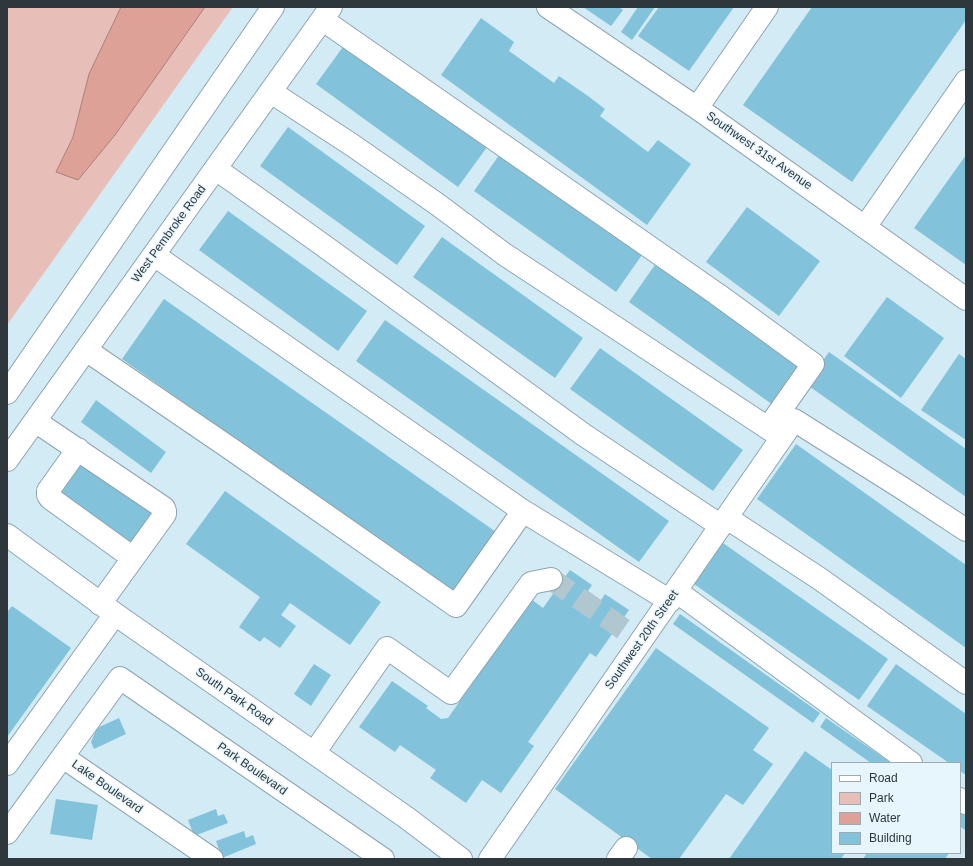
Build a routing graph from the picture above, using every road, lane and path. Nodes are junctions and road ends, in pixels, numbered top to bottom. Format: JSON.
{"nodes":[{"id":1,"x":273,"y":7,"type":"edge"},
{"id":2,"x":548,"y":7,"type":"edge"},
{"id":3,"x":767,"y":7,"type":"edge"},
{"id":4,"x":327,"y":13,"type":"edge"},
{"id":5,"x":966,"y":81,"type":"edge"},
{"id":6,"x":271,"y":92,"type":"junction"},
{"id":7,"x":697,"y":108,"type":"junction"},
{"id":8,"x":216,"y":169,"type":"junction"},
{"id":9,"x":865,"y":227,"type":"junction"},
{"id":10,"x":154,"y":255,"type":"junction"},
{"id":11,"x":966,"y":299,"type":"edge"},
{"id":12,"x":86,"y":350,"type":"junction"},
{"id":13,"x":7,"y":393,"type":"edge"},
{"id":14,"x":35,"y":420,"type":"junction"},
{"id":15,"x":781,"y":429,"type":"junction"},
{"id":16,"x":78,"y":450,"type":"junction"},
{"id":17,"x":7,"y":460,"type":"edge"},
{"id":18,"x":523,"y":512,"type":"junction"},
{"id":19,"x":724,"y":522,"type":"junction"},
{"id":20,"x":966,"y":530,"type":"edge"},
{"id":21,"x":7,"y":535,"type":"edge"},
{"id":22,"x":133,"y":558,"type":"junction"},
{"id":23,"x":551,"y":579,"type":"dead end"},
{"id":24,"x":673,"y":596,"type":"junction"},
{"id":25,"x":108,"y":609,"type":"junction"},
{"id":26,"x":120,"y":678,"type":"joint"},
{"id":27,"x":966,"y":683,"type":"edge"},
{"id":28,"x":314,"y":753,"type":"junction"},
{"id":29,"x":63,"y":756,"type":"junction"},
{"id":30,"x":910,"y":762,"type":"edge"},
{"id":31,"x":7,"y":764,"type":"edge"},
{"id":32,"x":7,"y":833,"type":"edge"},
{"id":33,"x":212,"y":859,"type":"edge"},
{"id":34,"x":383,"y":859,"type":"edge"},
{"id":35,"x":462,"y":859,"type":"edge"},
{"id":36,"x":490,"y":859,"type":"edge"}],
"edges":[{"from":1,"to":13,"type":"street"},
{"from":2,"to":7,"type":"street","name":"Southwest 31st Avenue"},
{"from":3,"to":7,"type":"street"},
{"from":4,"to":6,"type":"street","name":"West Pembroke Road"},
{"from":4,"to":15,"type":"street","name":"Southwest 20th Street"},
{"from":5,"to":9,"type":"street"},
{"from":6,"to":8,"type":"street","name":"West Pembroke Road"},
{"from":6,"to":15,"type":"street"},
{"from":7,"to":9,"type":"street","name":"Southwest 31st Avenue"},
{"from":8,"to":10,"type":"street","name":"West Pembroke Road"},
{"from":8,"to":19,"type":"street"},
{"from":9,"to":11,"type":"street","name":"Southwest 31st Avenue"},
{"from":10,"to":12,"type":"street","name":"West Pembroke Road"},
{"from":10,"to":18,"type":"street"},
{"from":12,"to":14,"type":"street","name":"West Pembroke Road"},
{"from":12,"to":18,"type":"street"},
{"from":14,"to":16,"type":"street"},
{"from":14,"to":17,"type":"street","name":"West Pembroke Road"},
{"from":15,"to":19,"type":"street","name":"Southwest 20th Street"},
{"from":15,"to":20,"type":"street"},
{"from":16,"to":22,"type":"street"},
{"from":16,"to":22,"type":"street"},
{"from":18,"to":24,"type":"street"},
{"from":19,"to":24,"type":"street","name":"Southwest 20th Street"},
{"from":19,"to":27,"type":"street"},
{"from":21,"to":25,"type":"street","name":"South Park Road"},
{"from":22,"to":25,"type":"street"},
{"from":23,"to":28,"type":"street"},
{"from":24,"to":30,"type":"street"},
{"from":24,"to":36,"type":"street","name":"Southwest 20th Street"},
{"from":25,"to":28,"type":"street","name":"South Park Road"},
{"from":25,"to":31,"type":"street"},
{"from":26,"to":29,"type":"street","name":"Lake Boulevard"},
{"from":26,"to":34,"type":"street","name":"Park Boulevard"},
{"from":28,"to":35,"type":"street","name":"South Park Road"},
{"from":29,"to":32,"type":"street"},
{"from":29,"to":33,"type":"street","name":"Lake Boulevard"}]}
